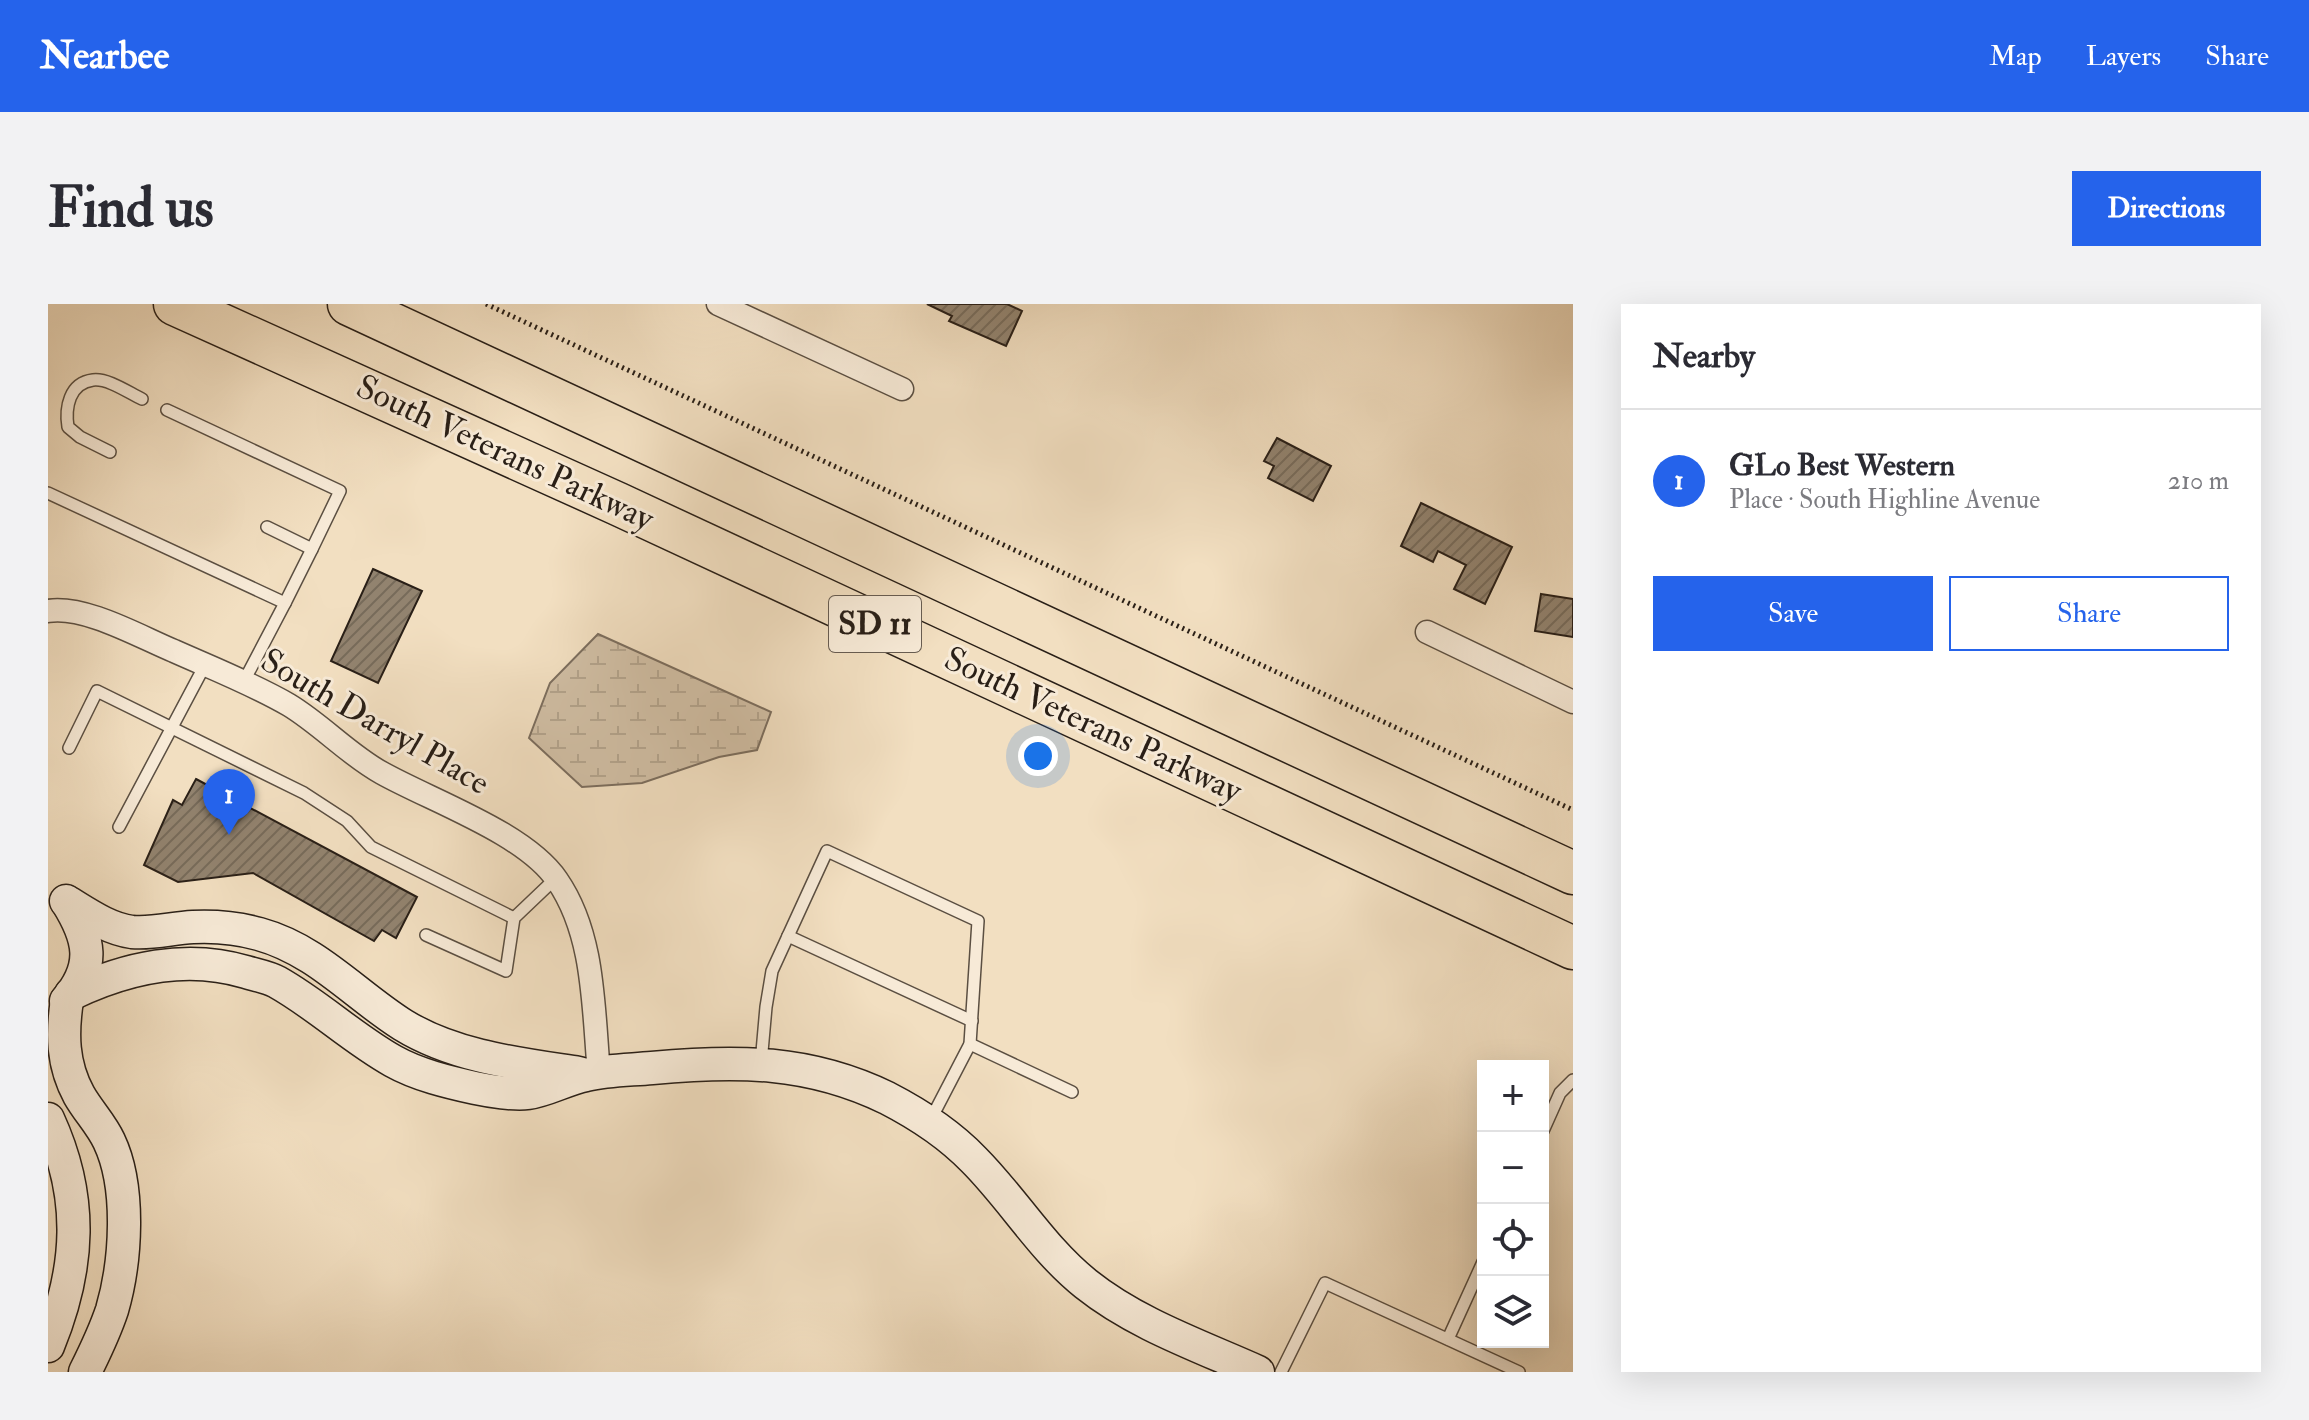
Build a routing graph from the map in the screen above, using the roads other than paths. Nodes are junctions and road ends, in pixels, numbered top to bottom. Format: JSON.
{"nodes":[{"id":1,"x":175,"y":304,"type":"edge"},
{"id":2,"x":349,"y":304,"type":"edge"},
{"id":3,"x":718,"y":304,"type":"edge"},
{"id":4,"x":902,"y":389,"type":"dead end"},
{"id":5,"x":142,"y":399,"type":"dead end"},
{"id":6,"x":167,"y":410,"type":"dead end"},
{"id":7,"x":110,"y":452,"type":"dead end"},
{"id":8,"x":48,"y":493,"type":"edge"},
{"id":9,"x":267,"y":527,"type":"dead end"},
{"id":10,"x":312,"y":549,"type":"junction"},
{"id":11,"x":285,"y":603,"type":"junction"},
{"id":12,"x":48,"y":611,"type":"edge"},
{"id":13,"x":1427,"y":632,"type":"dead end"},
{"id":14,"x":205,"y":665,"type":"junction"},
{"id":15,"x":243,"y":683,"type":"junction"},
{"id":16,"x":1573,"y":702,"type":"edge"},
{"id":17,"x":173,"y":726,"type":"junction"},
{"id":18,"x":69,"y":748,"type":"dead end"},
{"id":19,"x":119,"y":827,"type":"dead end"},
{"id":20,"x":1573,"y":873,"type":"edge"},
{"id":21,"x":556,"y":878,"type":"junction"},
{"id":22,"x":54,"y":890,"type":"edge"},
{"id":23,"x":514,"y":918,"type":"junction"},
{"id":24,"x":426,"y":935,"type":"dead end"},
{"id":25,"x":788,"y":936,"type":"junction"},
{"id":26,"x":1573,"y":948,"type":"edge"},
{"id":27,"x":62,"y":1003,"type":"edge"},
{"id":28,"x":972,"y":1021,"type":"junction"},
{"id":29,"x":970,"y":1044,"type":"junction"},
{"id":30,"x":761,"y":1063,"type":"junction"},
{"id":31,"x":592,"y":1074,"type":"junction"},
{"id":32,"x":1573,"y":1080,"type":"edge"},
{"id":33,"x":1072,"y":1092,"type":"dead end"},
{"id":34,"x":1549,"y":1118,"type":"edge"},
{"id":35,"x":48,"y":1119,"type":"edge"},
{"id":36,"x":929,"y":1124,"type":"junction"},
{"id":37,"x":1477,"y":1275,"type":"edge"},
{"id":38,"x":1448,"y":1339,"type":"junction"},
{"id":39,"x":48,"y":1346,"type":"edge"},
{"id":40,"x":85,"y":1372,"type":"edge"},
{"id":41,"x":1258,"y":1372,"type":"edge"},
{"id":42,"x":1281,"y":1372,"type":"edge"},
{"id":43,"x":1519,"y":1372,"type":"edge"}],
"edges":[{"from":1,"to":26,"type":"highway","name":"South Veterans Parkway","number":"SD 11"},
{"from":2,"to":20,"type":"highway","name":"South Veterans Parkway","number":"SD 11"},
{"from":3,"to":4,"type":"street"},
{"from":5,"to":7,"type":"lane"},
{"from":6,"to":10,"type":"lane"},
{"from":8,"to":11,"type":"lane"},
{"from":9,"to":10,"type":"lane"},
{"from":10,"to":11,"type":"lane"},
{"from":11,"to":15,"type":"lane"},
{"from":12,"to":14,"type":"street","name":"South Darryl Place"},
{"from":13,"to":16,"type":"street"},
{"from":14,"to":15,"type":"street","name":"South Darryl Place"},
{"from":14,"to":17,"type":"lane"},
{"from":15,"to":21,"type":"street","name":"South Darryl Place"},
{"from":17,"to":18,"type":"lane"},
{"from":17,"to":19,"type":"lane"},
{"from":17,"to":23,"type":"lane"},
{"from":21,"to":23,"type":"lane"},
{"from":21,"to":31,"type":"street","name":"South Darryl Place"},
{"from":22,"to":27,"type":"street"},
{"from":22,"to":31,"type":"street"},
{"from":23,"to":24,"type":"lane"},
{"from":25,"to":28,"type":"lane"},
{"from":25,"to":28,"type":"lane"},
{"from":25,"to":30,"type":"lane"},
{"from":27,"to":31,"type":"street"},
{"from":27,"to":40,"type":"street"},
{"from":28,"to":29,"type":"lane"},
{"from":29,"to":33,"type":"lane"},
{"from":29,"to":36,"type":"lane"},
{"from":30,"to":31,"type":"street"},
{"from":30,"to":36,"type":"street"},
{"from":32,"to":34,"type":"lane"},
{"from":35,"to":39,"type":"street"},
{"from":36,"to":41,"type":"street"},
{"from":37,"to":38,"type":"lane"},
{"from":38,"to":42,"type":"lane"},
{"from":38,"to":43,"type":"lane"}]}
